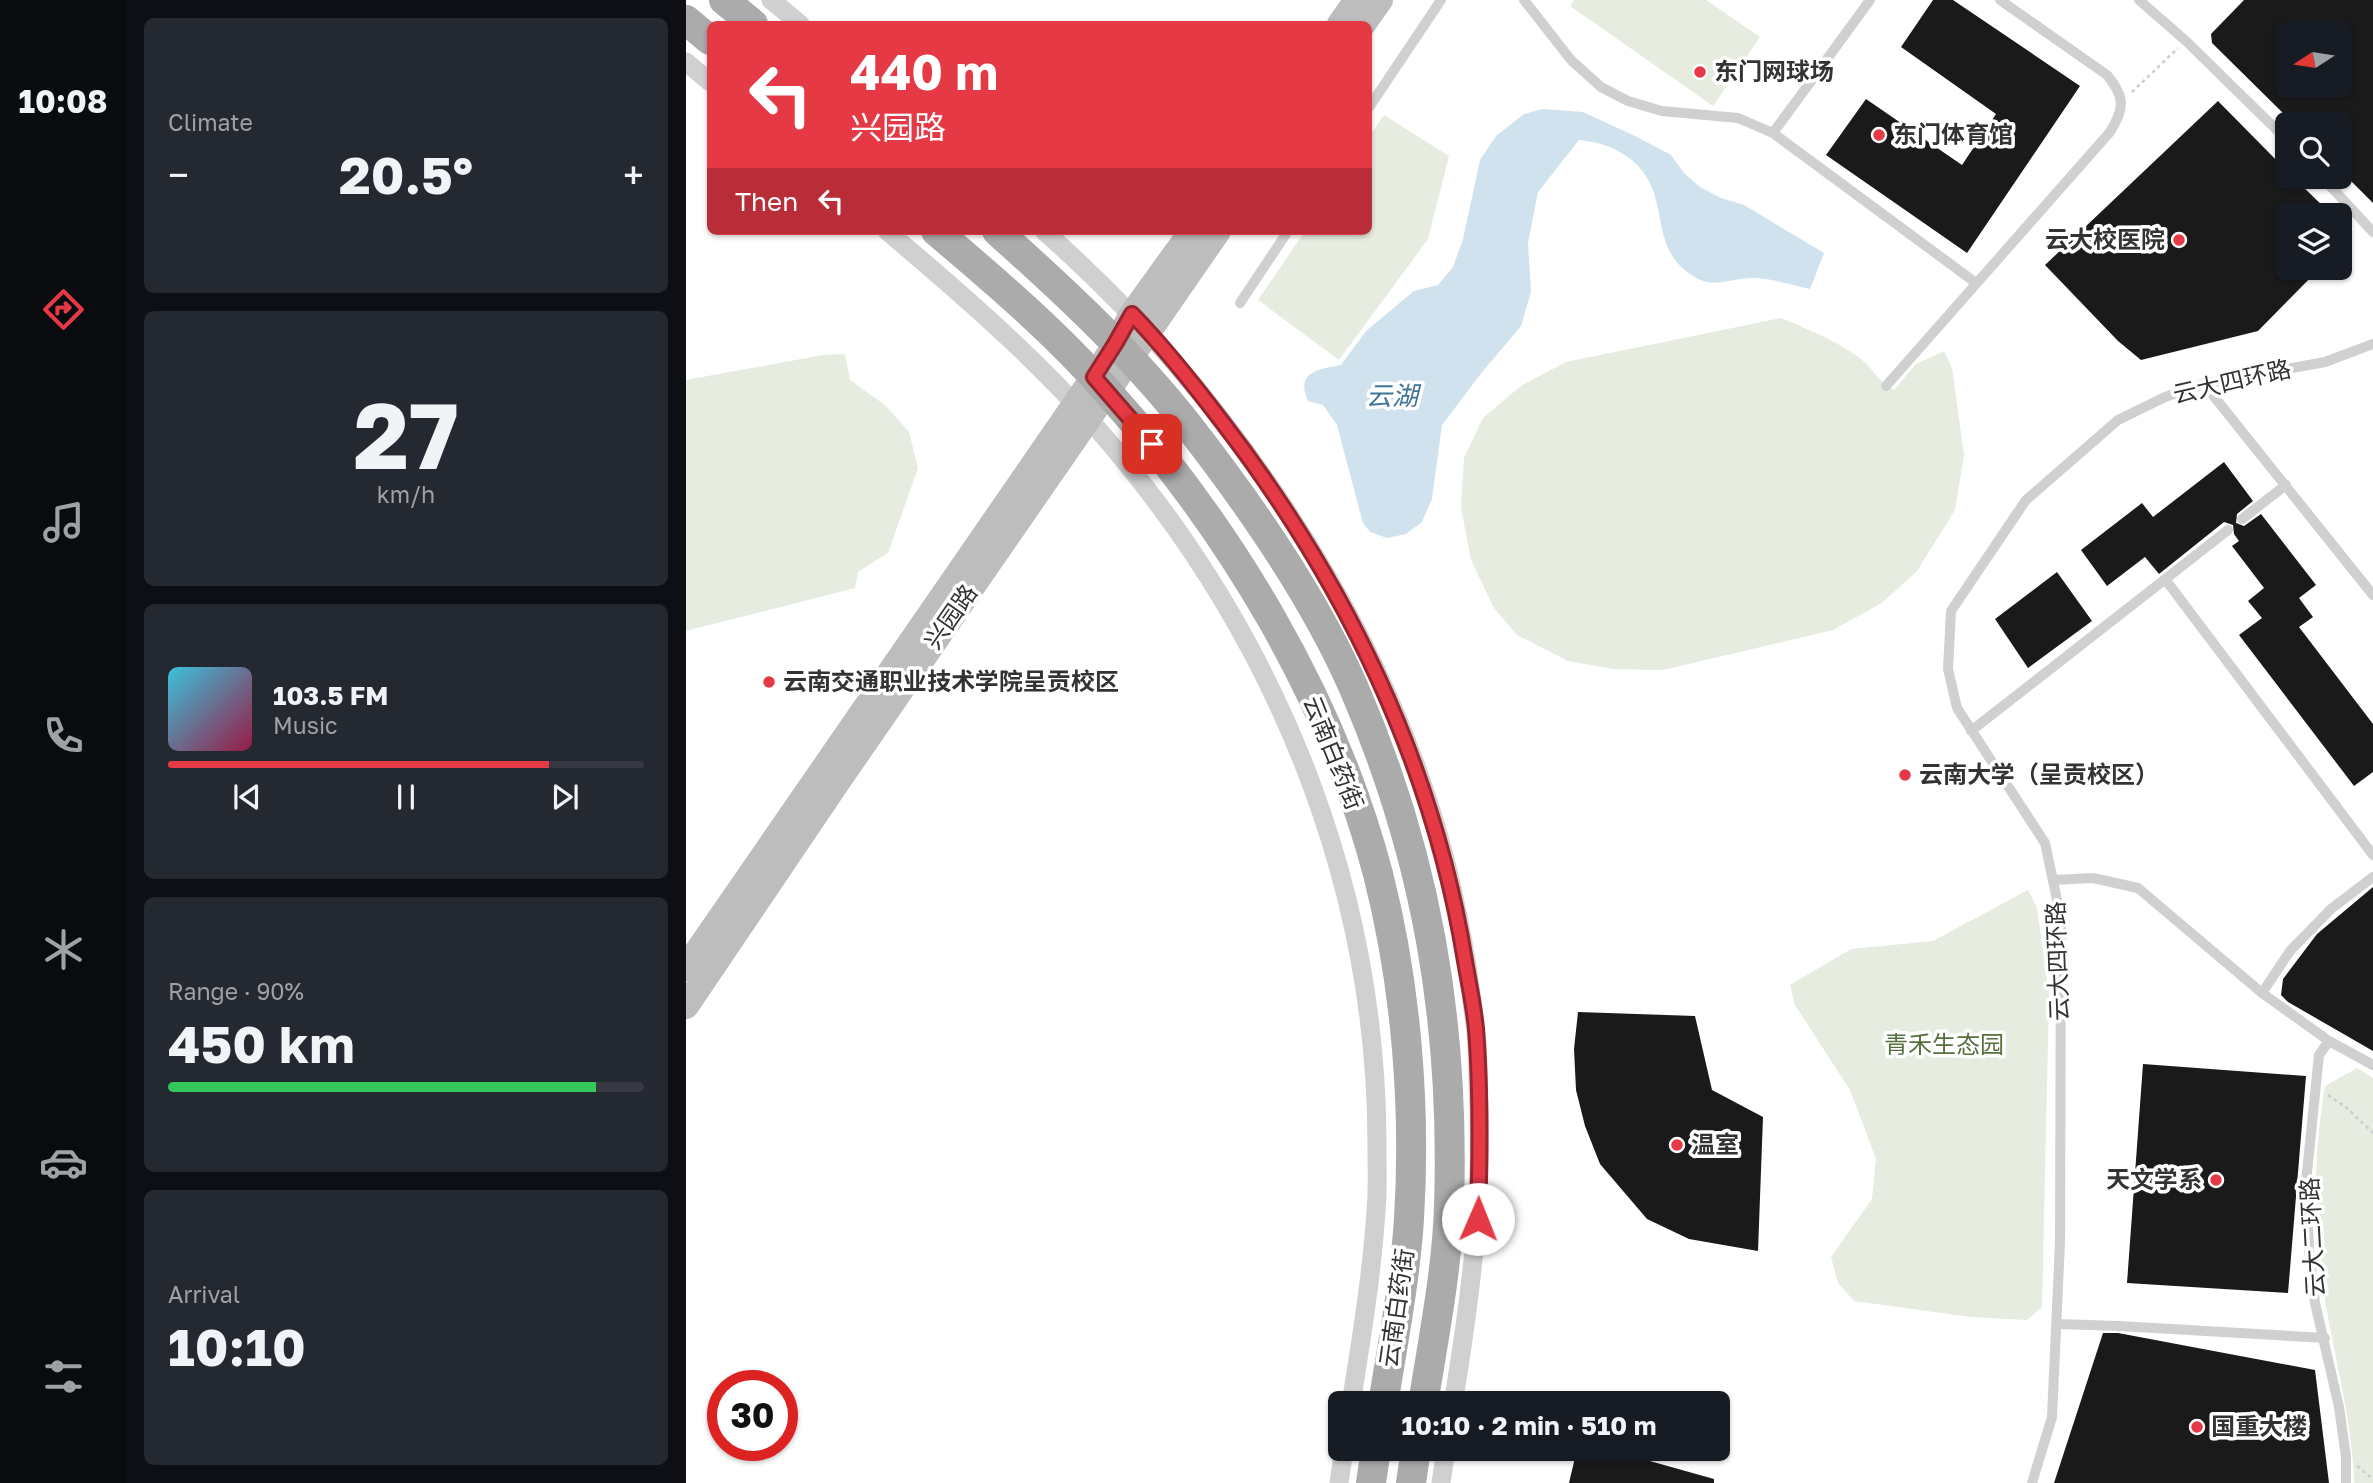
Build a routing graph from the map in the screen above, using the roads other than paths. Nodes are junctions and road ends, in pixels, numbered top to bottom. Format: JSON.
{"nodes":[{"id":1,"x":724,"y":0,"type":"edge"},
{"id":2,"x":771,"y":0,"type":"edge"},
{"id":3,"x":1357,"y":0,"type":"edge"},
{"id":4,"x":1380,"y":0,"type":"edge"},
{"id":5,"x":1449,"y":0,"type":"edge"},
{"id":6,"x":1524,"y":0,"type":"edge"},
{"id":7,"x":1870,"y":0,"type":"edge"},
{"id":8,"x":2000,"y":0,"type":"edge"},
{"id":9,"x":2139,"y":0,"type":"edge"},
{"id":10,"x":1438,"y":4,"type":"edge"},
{"id":11,"x":686,"y":20,"type":"edge"},
{"id":12,"x":749,"y":21,"type":"edge"},
{"id":13,"x":796,"y":21,"type":"edge"},
{"id":14,"x":1342,"y":21,"type":"edge"},
{"id":15,"x":1365,"y":21,"type":"edge"},
{"id":16,"x":707,"y":38,"type":"edge"},
{"id":17,"x":686,"y":62,"type":"edge"},
{"id":18,"x":707,"y":80,"type":"edge"},
{"id":19,"x":1372,"y":103,"type":"edge"},
{"id":20,"x":2275,"y":128,"type":"edge"},
{"id":21,"x":1773,"y":133,"type":"junction"},
{"id":22,"x":2333,"y":189,"type":"edge"},
{"id":23,"x":2373,"y":232,"type":"edge"},
{"id":24,"x":892,"y":235,"type":"edge"},
{"id":25,"x":941,"y":235,"type":"edge"},
{"id":26,"x":1002,"y":235,"type":"edge"},
{"id":27,"x":1049,"y":235,"type":"edge"},
{"id":28,"x":1190,"y":235,"type":"edge"},
{"id":29,"x":1216,"y":235,"type":"edge"},
{"id":30,"x":1285,"y":235,"type":"edge"},
{"id":31,"x":1976,"y":282,"type":"junction"},
{"id":32,"x":1240,"y":303,"type":"dead end"},
{"id":33,"x":1140,"y":323,"type":"junction"},
{"id":34,"x":2373,"y":344,"type":"edge"},
{"id":35,"x":1122,"y":352,"type":"junction"},
{"id":36,"x":1100,"y":384,"type":"junction"},
{"id":37,"x":2204,"y":384,"type":"junction"},
{"id":38,"x":1886,"y":386,"type":"dead end"},
{"id":39,"x":1080,"y":412,"type":"junction"},
{"id":40,"x":2286,"y":485,"type":"junction"},
{"id":41,"x":2242,"y":519,"type":"dead end"},
{"id":42,"x":2228,"y":530,"type":"dead end"},
{"id":43,"x":2165,"y":579,"type":"junction"},
{"id":44,"x":2373,"y":595,"type":"edge"},
{"id":45,"x":1971,"y":731,"type":"junction"},
{"id":46,"x":2373,"y":855,"type":"edge"},
{"id":47,"x":2373,"y":877,"type":"edge"},
{"id":48,"x":2053,"y":880,"type":"junction"},
{"id":49,"x":686,"y":968,"type":"edge"},
{"id":50,"x":2262,"y":993,"type":"junction"},
{"id":51,"x":686,"y":1006,"type":"edge"},
{"id":52,"x":2329,"y":1041,"type":"junction"},
{"id":53,"x":2373,"y":1065,"type":"edge"},
{"id":54,"x":2057,"y":1324,"type":"junction"},
{"id":55,"x":2325,"y":1338,"type":"junction"},
{"id":56,"x":1353,"y":1391,"type":"edge"},
{"id":57,"x":1386,"y":1391,"type":"edge"},
{"id":58,"x":1425,"y":1391,"type":"edge"},
{"id":59,"x":1455,"y":1391,"type":"edge"},
{"id":60,"x":1342,"y":1461,"type":"edge"},
{"id":61,"x":1374,"y":1461,"type":"edge"},
{"id":62,"x":1414,"y":1461,"type":"edge"},
{"id":63,"x":1444,"y":1461,"type":"edge"},
{"id":64,"x":1339,"y":1483,"type":"edge"},
{"id":65,"x":1371,"y":1483,"type":"edge"},
{"id":66,"x":1411,"y":1483,"type":"edge"},
{"id":67,"x":1441,"y":1483,"type":"edge"},
{"id":68,"x":2032,"y":1483,"type":"edge"},
{"id":69,"x":2346,"y":1483,"type":"edge"}],
"edges":[{"from":1,"to":12,"type":"main road"},
{"from":2,"to":13,"type":"street"},
{"from":3,"to":14,"type":"main road"},
{"from":4,"to":15,"type":"main road"},
{"from":5,"to":10,"type":"lane"},
{"from":6,"to":21,"type":"lane"},
{"from":7,"to":21,"type":"lane"},
{"from":8,"to":31,"type":"lane"},
{"from":9,"to":20,"type":"lane"},
{"from":10,"to":19,"type":"lane"},
{"from":11,"to":16,"type":"main road"},
{"from":17,"to":18,"type":"street"},
{"from":21,"to":31,"type":"lane"},
{"from":22,"to":23,"type":"lane"},
{"from":24,"to":39,"type":"street"},
{"from":25,"to":36,"type":"main road","name":"云南白药街"},
{"from":26,"to":35,"type":"main road","name":"云南白药街"},
{"from":27,"to":33,"type":"street"},
{"from":28,"to":33,"type":"main road","name":"兴园路"},
{"from":29,"to":33,"type":"main road","name":"兴园路"},
{"from":30,"to":32,"type":"lane"},
{"from":31,"to":38,"type":"lane"},
{"from":33,"to":35,"type":"main road","name":"兴园路"},
{"from":33,"to":59,"type":"street"},
{"from":34,"to":37,"type":"lane","name":"云大四环路"},
{"from":35,"to":36,"type":"main road","name":"兴园路"},
{"from":35,"to":58,"type":"main road","name":"云南白药街"},
{"from":36,"to":39,"type":"main road","name":"兴园路"},
{"from":36,"to":57,"type":"main road","name":"云南白药街"},
{"from":37,"to":40,"type":"lane"},
{"from":37,"to":45,"type":"lane","name":"云大四环路"},
{"from":39,"to":49,"type":"main road","name":"兴园路"},
{"from":39,"to":51,"type":"main road","name":"兴园路"},
{"from":39,"to":56,"type":"street"},
{"from":40,"to":41,"type":"lane"},
{"from":40,"to":44,"type":"lane"},
{"from":42,"to":43,"type":"lane"},
{"from":43,"to":45,"type":"lane"},
{"from":43,"to":46,"type":"lane"},
{"from":45,"to":48,"type":"lane","name":"云大四环路"},
{"from":47,"to":50,"type":"lane"},
{"from":48,"to":50,"type":"lane"},
{"from":48,"to":54,"type":"lane","name":"云大四环路"},
{"from":50,"to":52,"type":"lane"},
{"from":52,"to":53,"type":"lane"},
{"from":52,"to":55,"type":"lane","name":"云大二环路"},
{"from":54,"to":55,"type":"lane"},
{"from":54,"to":68,"type":"lane","name":"云大四环路"},
{"from":55,"to":69,"type":"lane","name":"云大二环路"},
{"from":60,"to":64,"type":"street"},
{"from":61,"to":65,"type":"main road"},
{"from":62,"to":66,"type":"main road"},
{"from":63,"to":67,"type":"street"}]}
